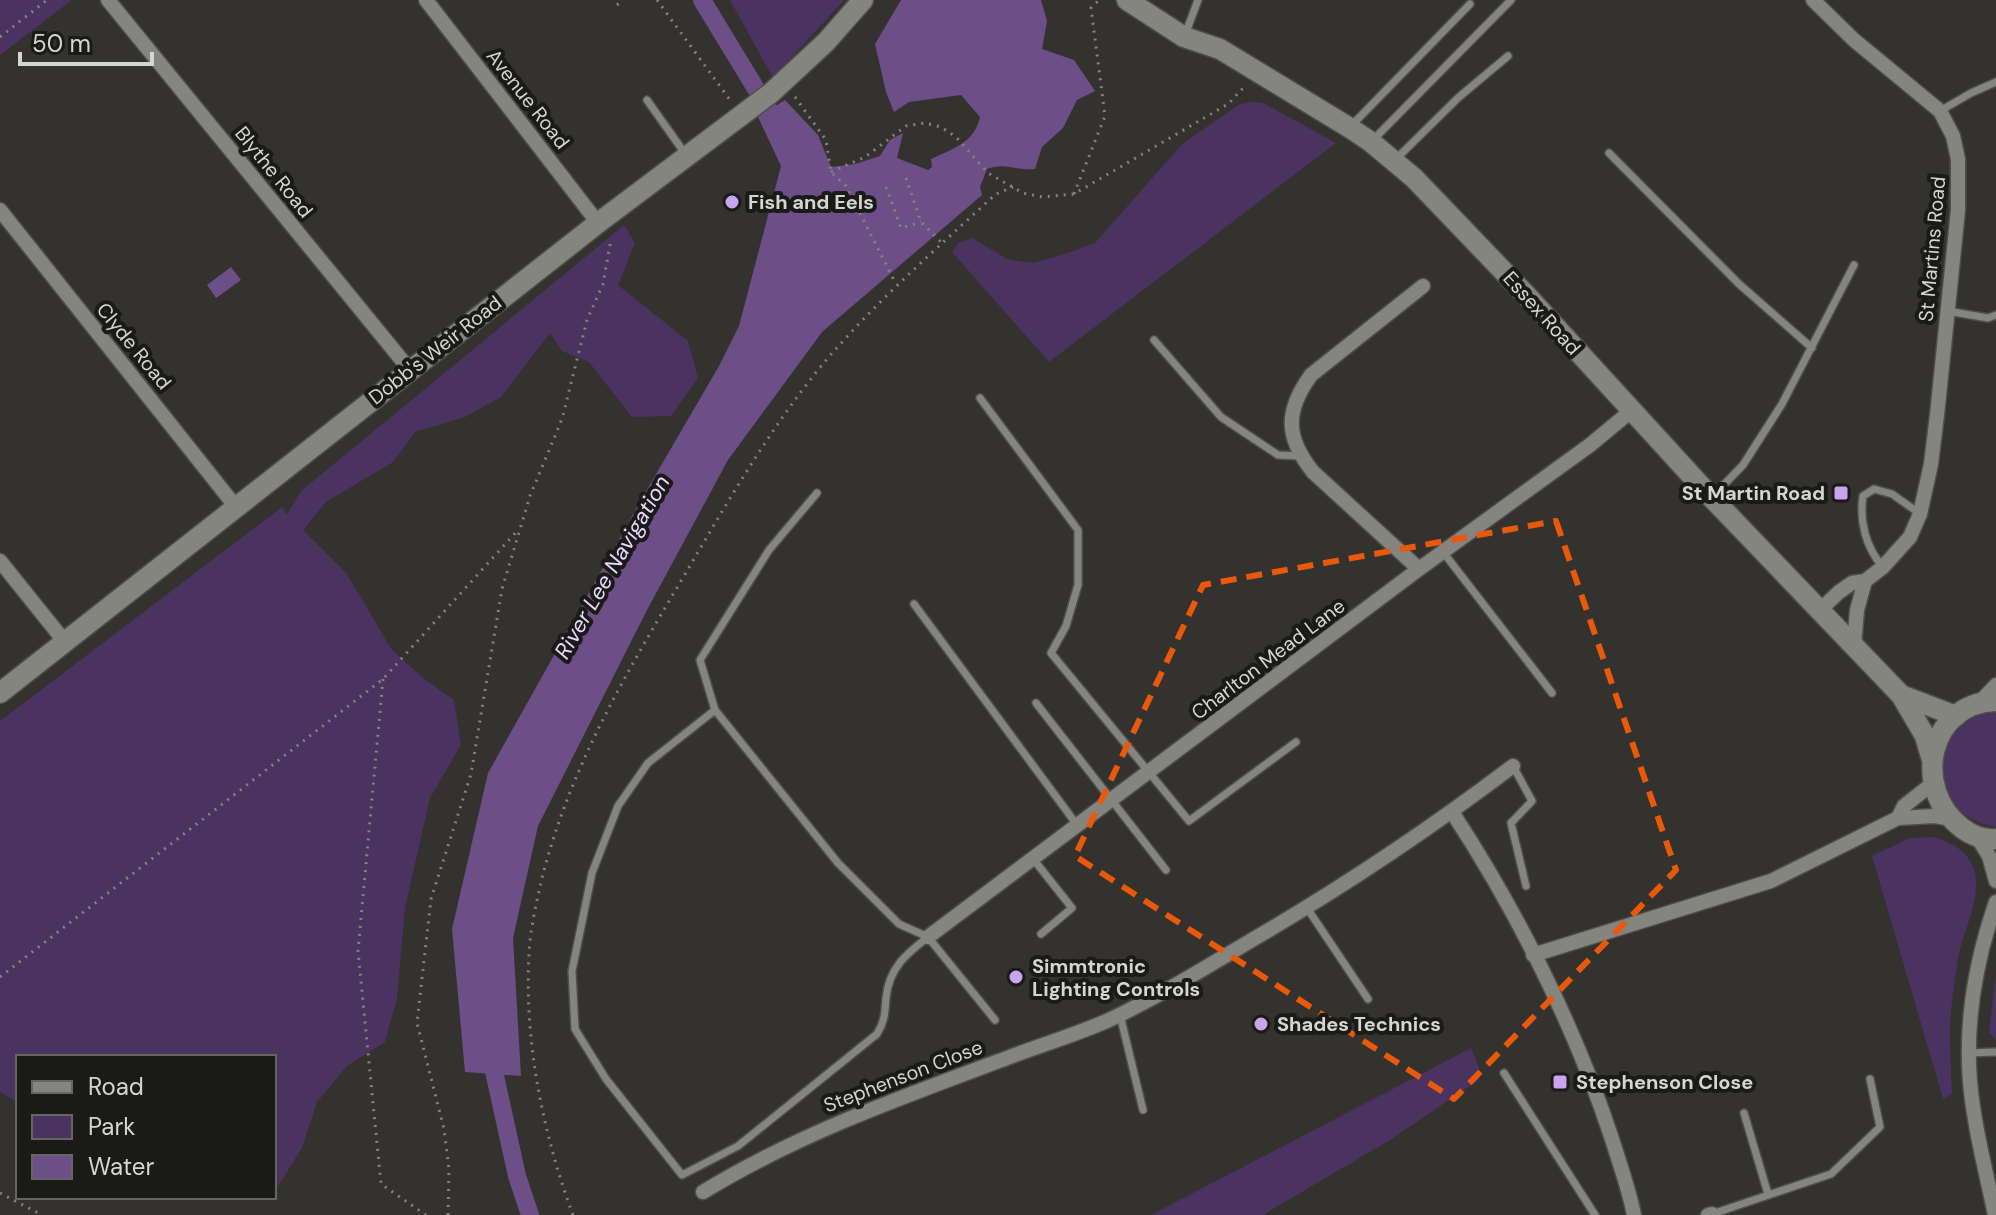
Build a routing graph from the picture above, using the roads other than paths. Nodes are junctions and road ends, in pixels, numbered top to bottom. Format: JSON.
{"nodes":[{"id":1,"x":108,"y":0,"type":"edge"},
{"id":2,"x":426,"y":0,"type":"edge"},
{"id":3,"x":863,"y":0,"type":"edge"},
{"id":4,"x":1127,"y":0,"type":"edge"},
{"id":5,"x":1198,"y":0,"type":"edge"},
{"id":6,"x":1511,"y":0,"type":"edge"},
{"id":7,"x":1813,"y":0,"type":"edge"},
{"id":8,"x":1470,"y":4,"type":"dead end"},
{"id":9,"x":1184,"y":37,"type":"junction"},
{"id":10,"x":1508,"y":56,"type":"dead end"},
{"id":11,"x":1996,"y":82,"type":"edge"},
{"id":12,"x":647,"y":100,"type":"dead end"},
{"id":13,"x":1940,"y":111,"type":"junction"},
{"id":14,"x":1350,"y":128,"type":"junction"},
{"id":15,"x":1371,"y":142,"type":"junction"},
{"id":16,"x":1609,"y":153,"type":"dead end"},
{"id":17,"x":687,"y":156,"type":"junction"},
{"id":18,"x":1394,"y":160,"type":"junction"},
{"id":19,"x":0,"y":210,"type":"edge"},
{"id":20,"x":598,"y":223,"type":"junction"},
{"id":21,"x":1854,"y":265,"type":"dead end"},
{"id":22,"x":1423,"y":286,"type":"dead end"},
{"id":23,"x":1947,"y":311,"type":"junction"},
{"id":24,"x":1996,"y":315,"type":"edge"},
{"id":25,"x":1154,"y":340,"type":"dead end"},
{"id":26,"x":1812,"y":348,"type":"junction"},
{"id":27,"x":410,"y":370,"type":"junction"},
{"id":28,"x":980,"y":398,"type":"dead end"},
{"id":29,"x":1631,"y":411,"type":"junction"},
{"id":30,"x":1300,"y":456,"type":"junction"},
{"id":31,"x":817,"y":493,"type":"dead end"},
{"id":32,"x":1712,"y":498,"type":"junction"},
{"id":33,"x":236,"y":507,"type":"junction"},
{"id":34,"x":1920,"y":514,"type":"junction"},
{"id":35,"x":1443,"y":552,"type":"junction"},
{"id":36,"x":0,"y":561,"type":"edge"},
{"id":37,"x":1883,"y":567,"type":"junction"},
{"id":38,"x":1419,"y":569,"type":"junction"},
{"id":39,"x":1865,"y":581,"type":"junction"},
{"id":40,"x":914,"y":604,"type":"dead end"},
{"id":41,"x":1820,"y":610,"type":"junction"},
{"id":42,"x":65,"y":642,"type":"junction"},
{"id":43,"x":1854,"y":646,"type":"junction"},
{"id":44,"x":1996,"y":685,"type":"edge"},
{"id":45,"x":0,"y":693,"type":"edge"},
{"id":46,"x":1552,"y":693,"type":"dead end"},
{"id":47,"x":1901,"y":695,"type":"junction"},
{"id":48,"x":1036,"y":703,"type":"dead end"},
{"id":49,"x":1987,"y":703,"type":"edge"},
{"id":50,"x":715,"y":710,"type":"junction"},
{"id":51,"x":1956,"y":716,"type":"junction"},
{"id":52,"x":1296,"y":742,"type":"dead end"},
{"id":53,"x":1932,"y":760,"type":"junction"},
{"id":54,"x":1513,"y":766,"type":"joint"},
{"id":55,"x":1150,"y":772,"type":"junction"},
{"id":56,"x":1932,"y":784,"type":"junction"},
{"id":57,"x":1112,"y":802,"type":"junction"},
{"id":58,"x":1452,"y":812,"type":"junction"},
{"id":59,"x":1898,"y":818,"type":"junction"},
{"id":60,"x":1951,"y":819,"type":"junction"},
{"id":61,"x":1078,"y":827,"type":"junction"},
{"id":62,"x":1986,"y":837,"type":"edge"},
{"id":63,"x":1034,"y":860,"type":"junction"},
{"id":64,"x":1166,"y":870,"type":"dead end"},
{"id":65,"x":1996,"y":881,"type":"edge"},
{"id":66,"x":1526,"y":886,"type":"dead end"},
{"id":67,"x":1996,"y":902,"type":"edge"},
{"id":68,"x":1307,"y":908,"type":"junction"},
{"id":69,"x":1041,"y":934,"type":"dead end"},
{"id":70,"x":928,"y":937,"type":"junction"},
{"id":71,"x":1533,"y":955,"type":"junction"},
{"id":72,"x":1368,"y":999,"type":"dead end"},
{"id":73,"x":1119,"y":1014,"type":"junction"},
{"id":74,"x":995,"y":1020,"type":"dead end"},
{"id":75,"x":1996,"y":1052,"type":"edge"},
{"id":76,"x":1969,"y":1053,"type":"junction"},
{"id":77,"x":1504,"y":1073,"type":"dead end"},
{"id":78,"x":1870,"y":1079,"type":"dead end"},
{"id":79,"x":1143,"y":1110,"type":"dead end"},
{"id":80,"x":1744,"y":1113,"type":"dead end"},
{"id":81,"x":703,"y":1192,"type":"dead end"},
{"id":82,"x":1768,"y":1194,"type":"junction"},
{"id":83,"x":1595,"y":1215,"type":"edge"},
{"id":84,"x":1634,"y":1215,"type":"edge"},
{"id":85,"x":1710,"y":1215,"type":"edge"},
{"id":86,"x":1995,"y":1215,"type":"edge"}],
"edges":[{"from":1,"to":27,"type":"street","name":"Blythe Road"},
{"from":2,"to":20,"type":"street","name":"Avenue Road"},
{"from":3,"to":17,"type":"street","name":"Dobb's Weir Road"},
{"from":4,"to":9,"type":"street","name":"Essex Road"},
{"from":5,"to":9,"type":"lane"},
{"from":6,"to":15,"type":"lane"},
{"from":7,"to":13,"type":"street","name":"St Martins Road"},
{"from":8,"to":14,"type":"lane"},
{"from":9,"to":14,"type":"street","name":"Essex Road"},
{"from":10,"to":18,"type":"lane"},
{"from":11,"to":13,"type":"lane"},
{"from":12,"to":17,"type":"lane"},
{"from":13,"to":23,"type":"street","name":"St Martins Road"},
{"from":14,"to":15,"type":"street","name":"Essex Road"},
{"from":15,"to":18,"type":"street","name":"Essex Road"},
{"from":16,"to":26,"type":"lane"},
{"from":17,"to":20,"type":"street","name":"Dobb's Weir Road"},
{"from":18,"to":29,"type":"street","name":"Essex Road"},
{"from":19,"to":33,"type":"street","name":"Clyde Road"},
{"from":20,"to":27,"type":"street","name":"Dobb's Weir Road"},
{"from":21,"to":26,"type":"lane"},
{"from":22,"to":30,"type":"street"},
{"from":23,"to":24,"type":"lane"},
{"from":23,"to":34,"type":"street","name":"St Martins Road"},
{"from":25,"to":30,"type":"lane"},
{"from":26,"to":32,"type":"lane"},
{"from":27,"to":33,"type":"street","name":"Dobb's Weir Road"},
{"from":28,"to":55,"type":"lane"},
{"from":29,"to":32,"type":"street","name":"Essex Road"},
{"from":29,"to":35,"type":"street","name":"Charlton Mead Lane"},
{"from":30,"to":38,"type":"street"},
{"from":31,"to":50,"type":"lane"},
{"from":32,"to":41,"type":"street","name":"Essex Road"},
{"from":33,"to":42,"type":"street","name":"Dobb's Weir Road"},
{"from":34,"to":37,"type":"street"},
{"from":34,"to":37,"type":"lane"},
{"from":35,"to":38,"type":"street","name":"Charlton Mead Lane"},
{"from":35,"to":46,"type":"lane"},
{"from":36,"to":42,"type":"street"},
{"from":37,"to":39,"type":"street"},
{"from":38,"to":55,"type":"street","name":"Charlton Mead Lane"},
{"from":39,"to":41,"type":"street"},
{"from":39,"to":43,"type":"street"},
{"from":40,"to":61,"type":"lane"},
{"from":41,"to":43,"type":"street","name":"Essex Road"},
{"from":42,"to":45,"type":"street","name":"Dobb's Weir Road"},
{"from":43,"to":47,"type":"street","name":"Essex Road"},
{"from":44,"to":49,"type":"street"},
{"from":47,"to":51,"type":"street","name":"Essex Road"},
{"from":47,"to":53,"type":"street","name":"Essex Road"},
{"from":48,"to":57,"type":"lane"},
{"from":49,"to":51,"type":"street"},
{"from":50,"to":70,"type":"lane"},
{"from":50,"to":70,"type":"lane"},
{"from":51,"to":53,"type":"street"},
{"from":52,"to":55,"type":"lane"},
{"from":53,"to":56,"type":"street"},
{"from":54,"to":58,"type":"street","name":"Stephenson Close"},
{"from":54,"to":66,"type":"lane"},
{"from":55,"to":57,"type":"street","name":"Charlton Mead Lane"},
{"from":56,"to":59,"type":"street"},
{"from":56,"to":60,"type":"street"},
{"from":57,"to":61,"type":"street","name":"Charlton Mead Lane"},
{"from":57,"to":64,"type":"lane"},
{"from":58,"to":68,"type":"street","name":"Stephenson Close"},
{"from":58,"to":71,"type":"street"},
{"from":59,"to":60,"type":"street"},
{"from":59,"to":71,"type":"street"},
{"from":60,"to":62,"type":"street"},
{"from":61,"to":63,"type":"street","name":"Charlton Mead Lane"},
{"from":62,"to":65,"type":"street"},
{"from":63,"to":69,"type":"lane"},
{"from":63,"to":70,"type":"street","name":"Charlton Mead Lane"},
{"from":67,"to":76,"type":"street"},
{"from":68,"to":72,"type":"lane"},
{"from":68,"to":73,"type":"street","name":"Stephenson Close"},
{"from":70,"to":74,"type":"lane"},
{"from":71,"to":84,"type":"street"},
{"from":73,"to":79,"type":"lane"},
{"from":73,"to":81,"type":"street","name":"Stephenson Close"},
{"from":75,"to":76,"type":"lane"},
{"from":76,"to":86,"type":"street"},
{"from":77,"to":83,"type":"lane"},
{"from":78,"to":82,"type":"lane"},
{"from":80,"to":82,"type":"lane"},
{"from":82,"to":85,"type":"lane"}]}
